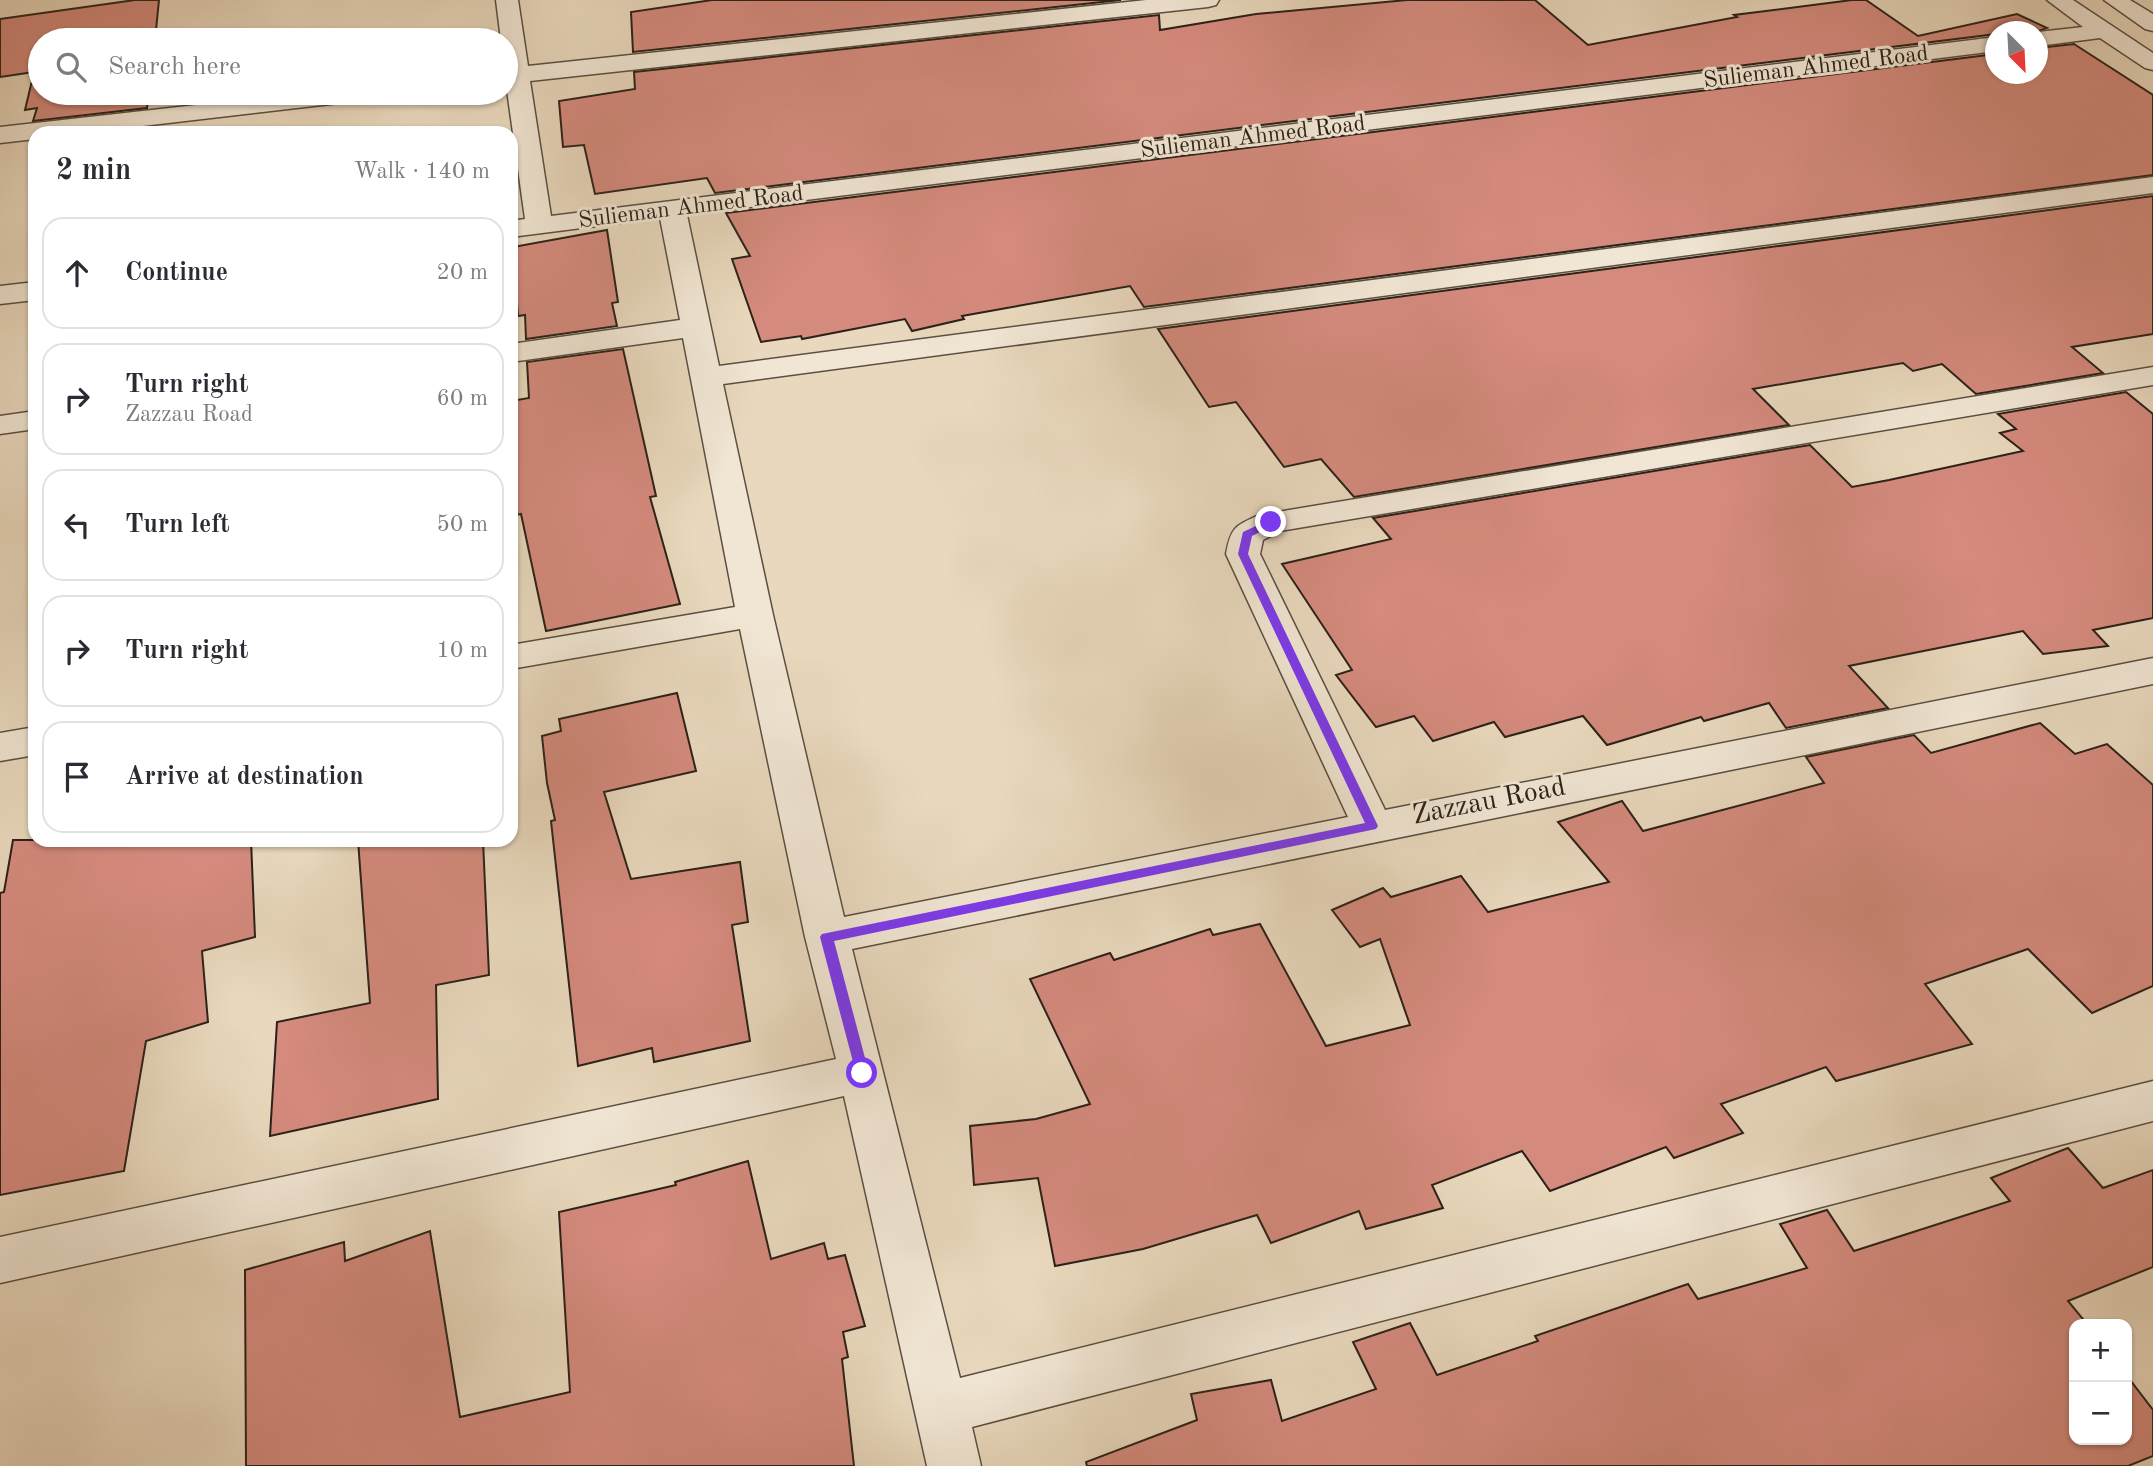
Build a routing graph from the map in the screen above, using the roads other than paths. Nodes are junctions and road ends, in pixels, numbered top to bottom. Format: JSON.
{"nodes":[{"id":1,"x":507,"y":0,"type":"edge"},
{"id":2,"x":1208,"y":0,"type":"edge"},
{"id":3,"x":2058,"y":0,"type":"edge"},
{"id":4,"x":2115,"y":0,"type":"edge"},
{"id":5,"x":2153,"y":24,"type":"edge"},
{"id":6,"x":509,"y":28,"type":"edge"},
{"id":7,"x":2103,"y":31,"type":"junction"},
{"id":8,"x":2048,"y":38,"type":"edge"},
{"id":9,"x":1985,"y":45,"type":"edge"},
{"id":10,"x":2153,"y":63,"type":"edge"},
{"id":11,"x":518,"y":75,"type":"edge"},
{"id":12,"x":261,"y":105,"type":"edge"},
{"id":13,"x":517,"y":105,"type":"edge"},
{"id":14,"x":78,"y":126,"type":"edge"},
{"id":15,"x":28,"y":132,"type":"edge"},
{"id":16,"x":0,"y":135,"type":"edge"},
{"id":17,"x":2153,"y":185,"type":"edge"},
{"id":18,"x":672,"y":210,"type":"junction"},
{"id":19,"x":539,"y":225,"type":"junction"},
{"id":20,"x":518,"y":228,"type":"edge"},
{"id":21,"x":28,"y":292,"type":"edge"},
{"id":22,"x":0,"y":295,"type":"edge"},
{"id":23,"x":696,"y":327,"type":"junction"},
{"id":24,"x":518,"y":352,"type":"edge"},
{"id":25,"x":2153,"y":376,"type":"edge"},
{"id":26,"x":708,"y":377,"type":"junction"},
{"id":27,"x":28,"y":422,"type":"edge"},
{"id":28,"x":0,"y":425,"type":"edge"},
{"id":29,"x":755,"y":615,"type":"junction"},
{"id":30,"x":518,"y":656,"type":"edge"},
{"id":31,"x":2153,"y":671,"type":"edge"},
{"id":32,"x":28,"y":742,"type":"edge"},
{"id":33,"x":0,"y":747,"type":"edge"},
{"id":34,"x":1372,"y":826,"type":"junction"},
{"id":35,"x":827,"y":937,"type":"junction"},
{"id":36,"x":862,"y":1073,"type":"junction"},
{"id":37,"x":2153,"y":1101,"type":"edge"},
{"id":38,"x":0,"y":1260,"type":"edge"},
{"id":39,"x":941,"y":1409,"type":"junction"},
{"id":40,"x":954,"y":1466,"type":"edge"}],
"edges":[{"from":1,"to":6,"type":"street"},
{"from":2,"to":11,"type":"street"},
{"from":3,"to":7,"type":"street"},
{"from":4,"to":5,"type":"street"},
{"from":7,"to":8,"type":"street"},
{"from":7,"to":10,"type":"street"},
{"from":9,"to":18,"type":"street","name":"Sulieman Ahmed Road"},
{"from":12,"to":14,"type":"street"},
{"from":13,"to":19,"type":"street"},
{"from":15,"to":16,"type":"street"},
{"from":17,"to":26,"type":"street"},
{"from":18,"to":19,"type":"street","name":"Sulieman Ahmed Road"},
{"from":18,"to":23,"type":"street"},
{"from":19,"to":20,"type":"street","name":"Sulieman Ahmed Road"},
{"from":21,"to":22,"type":"street"},
{"from":23,"to":24,"type":"street"},
{"from":23,"to":26,"type":"street"},
{"from":25,"to":34,"type":"street"},
{"from":26,"to":29,"type":"street"},
{"from":27,"to":28,"type":"street"},
{"from":29,"to":30,"type":"street"},
{"from":29,"to":35,"type":"street"},
{"from":31,"to":34,"type":"street","name":"Zazzau Road"},
{"from":32,"to":33,"type":"street"},
{"from":34,"to":35,"type":"street","name":"Zazzau Road"},
{"from":35,"to":36,"type":"street"},
{"from":36,"to":38,"type":"street"},
{"from":36,"to":39,"type":"street"},
{"from":37,"to":39,"type":"street"},
{"from":39,"to":40,"type":"street"}]}
